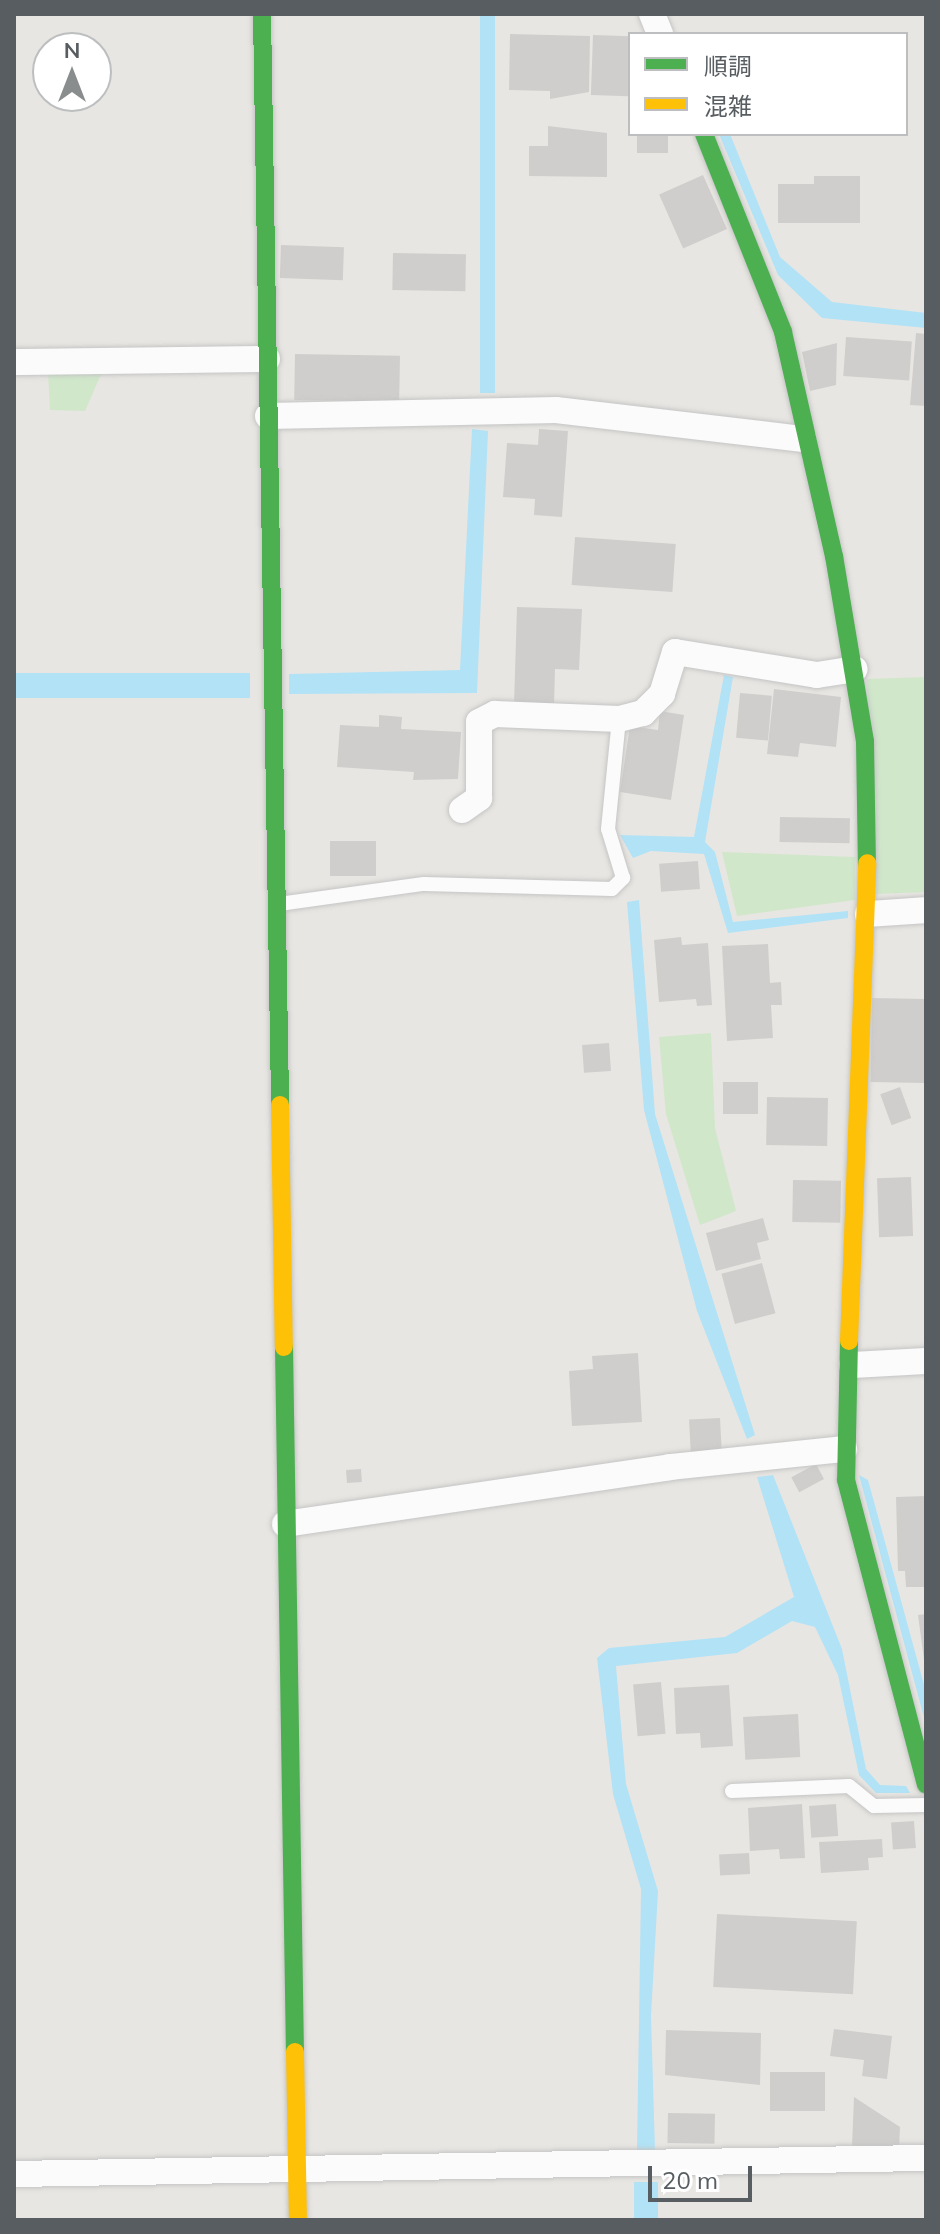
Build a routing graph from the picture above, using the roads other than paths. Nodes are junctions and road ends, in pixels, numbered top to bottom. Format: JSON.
{"nodes":[{"id":1,"x":262,"y":14,"type":"edge"},
{"id":2,"x":705,"y":136,"type":"edge"},
{"id":3,"x":267,"y":359,"type":"junction"},
{"id":4,"x":14,"y":362,"type":"edge"},
{"id":5,"x":268,"y":416,"type":"junction"},
{"id":6,"x":803,"y":439,"type":"junction"},
{"id":7,"x":855,"y":669,"type":"junction"},
{"id":8,"x":619,"y":719,"type":"junction"},
{"id":9,"x":462,"y":810,"type":"dead end"},
{"id":10,"x":275,"y":904,"type":"junction"},
{"id":11,"x":926,"y":910,"type":"edge"},
{"id":12,"x":868,"y":914,"type":"junction"},
{"id":13,"x":926,"y":1361,"type":"edge"},
{"id":14,"x":852,"y":1365,"type":"junction"},
{"id":15,"x":844,"y":1449,"type":"junction"},
{"id":16,"x":285,"y":1524,"type":"junction"},
{"id":17,"x":926,"y":1785,"type":"edge"},
{"id":18,"x":732,"y":1791,"type":"dead end"},
{"id":19,"x":926,"y":1805,"type":"edge"},
{"id":20,"x":926,"y":2158,"type":"edge"},
{"id":21,"x":297,"y":2169,"type":"junction"},
{"id":22,"x":14,"y":2174,"type":"edge"},
{"id":23,"x":298,"y":2220,"type":"edge"}],
"edges":[{"from":1,"to":3,"type":"street"},
{"from":2,"to":6,"type":"street"},
{"from":3,"to":4,"type":"street"},
{"from":3,"to":5,"type":"street"},
{"from":5,"to":6,"type":"street"},
{"from":5,"to":10,"type":"street"},
{"from":6,"to":7,"type":"street"},
{"from":7,"to":8,"type":"street"},
{"from":7,"to":12,"type":"street"},
{"from":8,"to":9,"type":"street"},
{"from":8,"to":10,"type":"lane"},
{"from":10,"to":16,"type":"street"},
{"from":11,"to":12,"type":"street"},
{"from":12,"to":14,"type":"street"},
{"from":13,"to":14,"type":"street"},
{"from":14,"to":15,"type":"street"},
{"from":15,"to":16,"type":"street"},
{"from":15,"to":17,"type":"street"},
{"from":16,"to":21,"type":"street"},
{"from":18,"to":19,"type":"lane"},
{"from":20,"to":21,"type":"street"},
{"from":21,"to":22,"type":"street"},
{"from":21,"to":23,"type":"street"}]}
